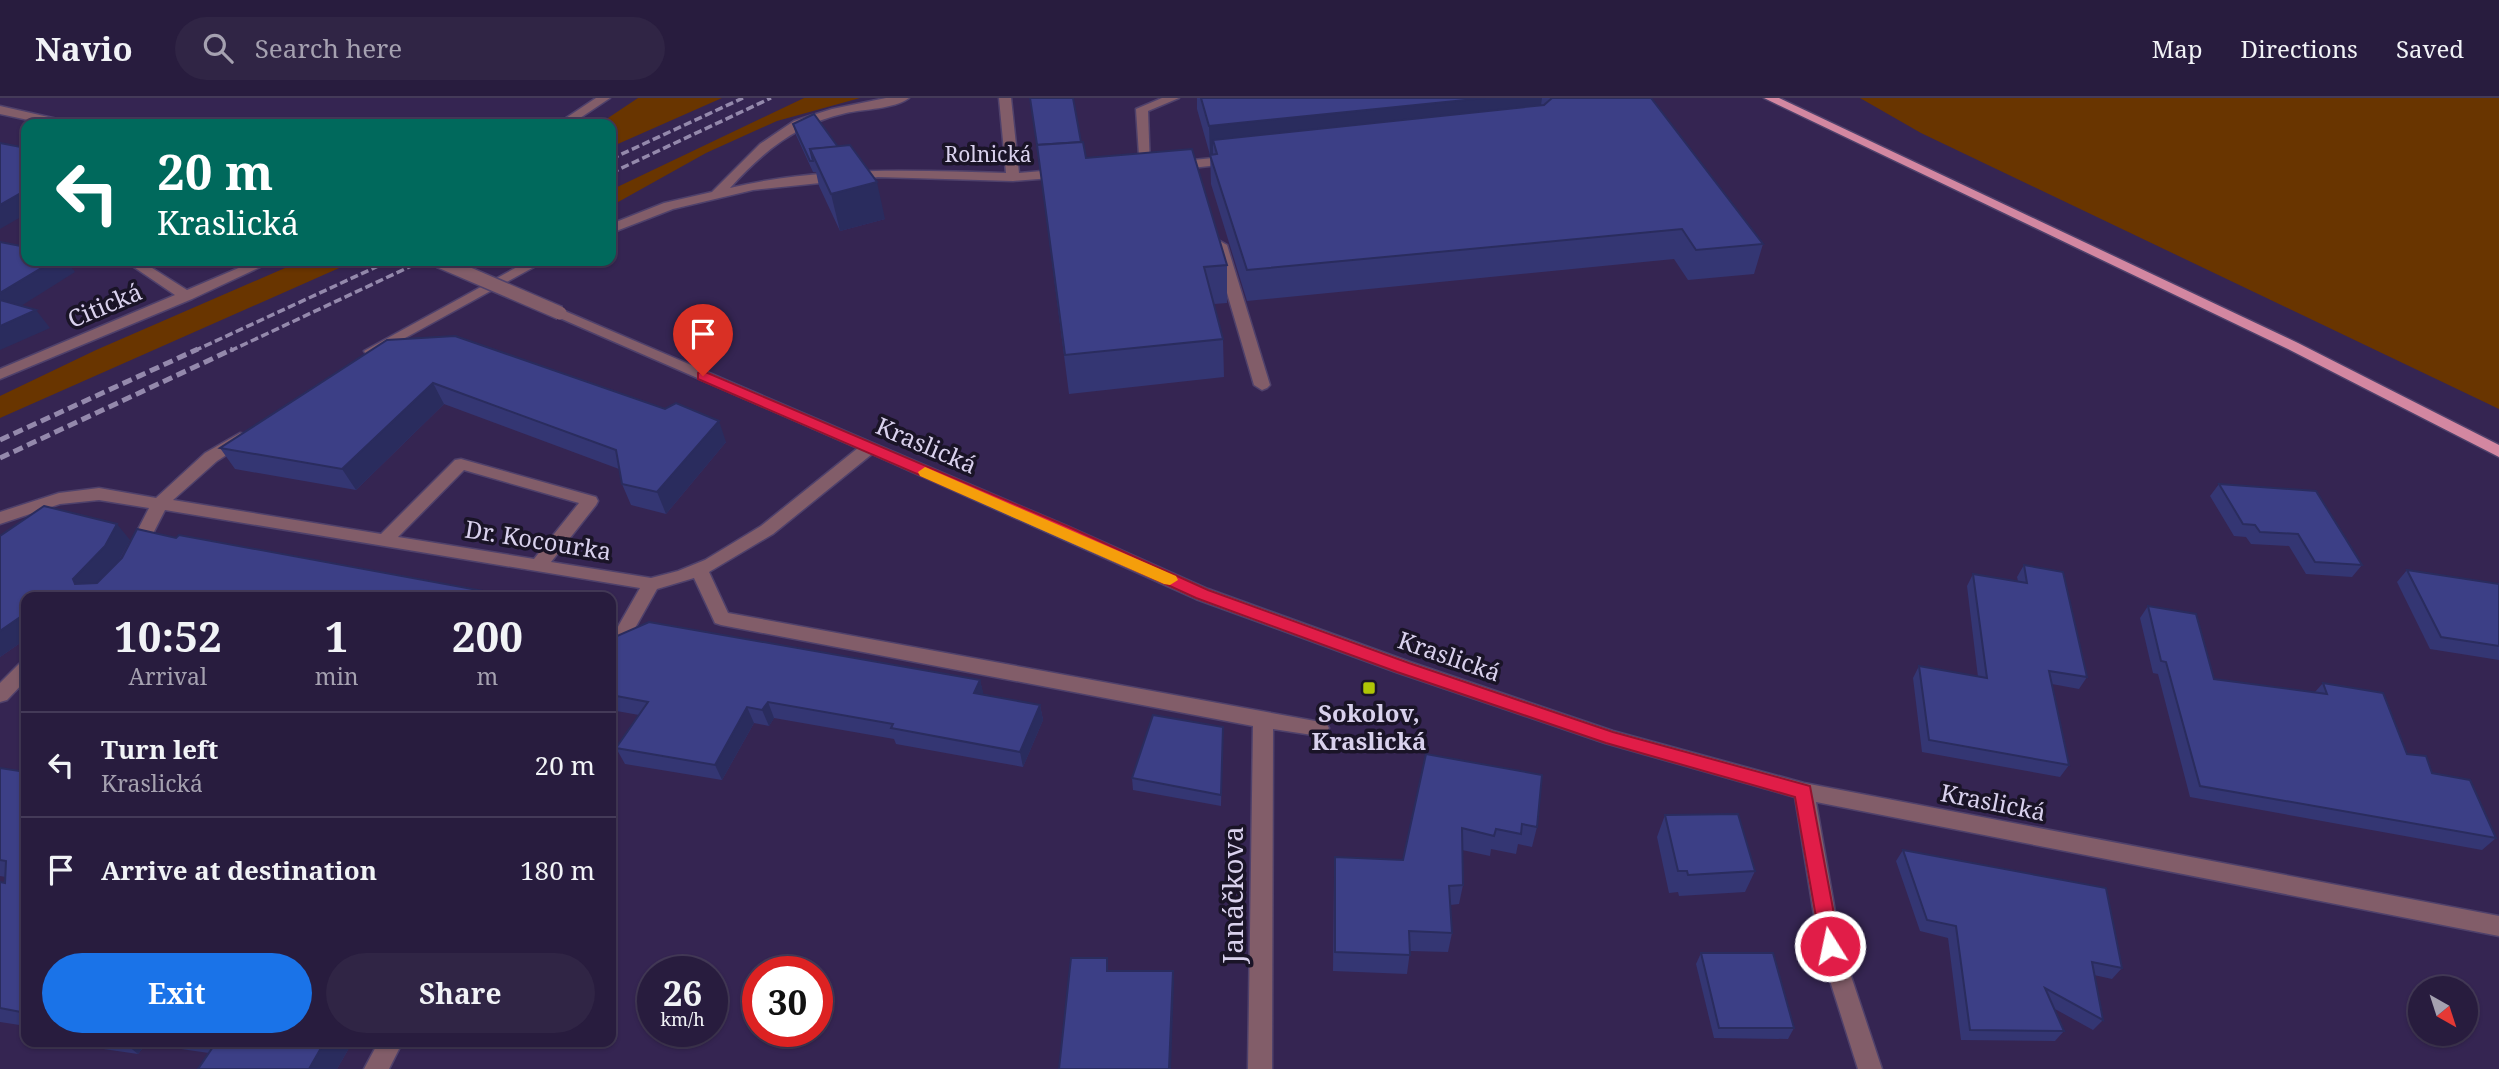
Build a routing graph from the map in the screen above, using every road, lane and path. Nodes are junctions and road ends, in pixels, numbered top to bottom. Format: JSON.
{"nodes":[{"id":1,"x":604,"y":98,"type":"edge"},
{"id":2,"x":903,"y":98,"type":"edge"},
{"id":3,"x":1006,"y":98,"type":"edge"},
{"id":4,"x":1172,"y":98,"type":"edge"},
{"id":5,"x":1770,"y":98,"type":"edge"},
{"id":6,"x":0,"y":110,"type":"edge"},
{"id":7,"x":40,"y":119,"type":"edge"},
{"id":8,"x":571,"y":119,"type":"edge"},
{"id":9,"x":1251,"y":158,"type":"edge"},
{"id":10,"x":1078,"y":172,"type":"edge"},
{"id":11,"x":1013,"y":177,"type":"junction"},
{"id":12,"x":716,"y":194,"type":"junction"},
{"id":13,"x":616,"y":227,"type":"edge"},
{"id":14,"x":1216,"y":229,"type":"edge"},
{"id":15,"x":140,"y":266,"type":"edge"},
{"id":16,"x":255,"y":266,"type":"edge"},
{"id":17,"x":451,"y":266,"type":"edge"},
{"id":18,"x":528,"y":266,"type":"edge"},
{"id":19,"x":187,"y":296,"type":"junction"},
{"id":20,"x":359,"y":359,"type":"edge"},
{"id":21,"x":0,"y":374,"type":"edge"},
{"id":22,"x":1262,"y":385,"type":"dead end"},
{"id":23,"x":256,"y":427,"type":"edge"},
{"id":24,"x":869,"y":448,"type":"junction"},
{"id":25,"x":2499,"y":452,"type":"edge"},
{"id":26,"x":160,"y":503,"type":"junction"},
{"id":27,"x":0,"y":518,"type":"edge"},
{"id":28,"x":384,"y":541,"type":"junction"},
{"id":29,"x":538,"y":566,"type":"junction"},
{"id":30,"x":127,"y":568,"type":"edge"},
{"id":31,"x":700,"y":571,"type":"junction"},
{"id":32,"x":651,"y":584,"type":"junction"},
{"id":33,"x":616,"y":646,"type":"edge"},
{"id":34,"x":21,"y":674,"type":"edge"},
{"id":35,"x":0,"y":695,"type":"edge"},
{"id":36,"x":1263,"y":720,"type":"junction"},
{"id":37,"x":1319,"y":728,"type":"dead end"},
{"id":38,"x":1804,"y":792,"type":"junction"},
{"id":39,"x":2499,"y":926,"type":"edge"},
{"id":40,"x":389,"y":1047,"type":"edge"},
{"id":41,"x":376,"y":1069,"type":"edge"},
{"id":42,"x":1260,"y":1069,"type":"edge"},
{"id":43,"x":1870,"y":1069,"type":"edge"}],
"edges":[{"from":1,"to":8,"type":"street"},
{"from":2,"to":12,"type":"street"},
{"from":3,"to":11,"type":"street"},
{"from":4,"to":9,"type":"street"},
{"from":5,"to":25,"type":"main road"},
{"from":6,"to":7,"type":"street"},
{"from":10,"to":11,"type":"street","name":"Rolnická"},
{"from":11,"to":12,"type":"street","name":"Rolnická"},
{"from":12,"to":13,"type":"street","name":"Rolnická"},
{"from":14,"to":22,"type":"street"},
{"from":15,"to":19,"type":"street"},
{"from":16,"to":19,"type":"street","name":"Citická"},
{"from":17,"to":24,"type":"street","name":"Kraslická","bridge":true},
{"from":18,"to":20,"type":"street"},
{"from":19,"to":21,"type":"street","name":"Citická"},
{"from":23,"to":26,"type":"street"},
{"from":24,"to":31,"type":"street","name":"Dr. Kocourka"},
{"from":24,"to":38,"type":"street","name":"Kraslická"},
{"from":26,"to":27,"type":"street","name":"Dr. Kocourka"},
{"from":26,"to":28,"type":"street","name":"Dr. Kocourka"},
{"from":26,"to":30,"type":"street"},
{"from":28,"to":29,"type":"street","name":"Dr. Kocourka"},
{"from":28,"to":29,"type":"street"},
{"from":29,"to":32,"type":"street","name":"Dr. Kocourka"},
{"from":31,"to":32,"type":"street","name":"Dr. Kocourka"},
{"from":31,"to":36,"type":"street"},
{"from":32,"to":33,"type":"street"},
{"from":34,"to":35,"type":"street"},
{"from":36,"to":37,"type":"street"},
{"from":36,"to":42,"type":"street","name":"Janáčkova"},
{"from":38,"to":39,"type":"street","name":"Kraslická"},
{"from":38,"to":43,"type":"street"},
{"from":40,"to":41,"type":"street"}]}
